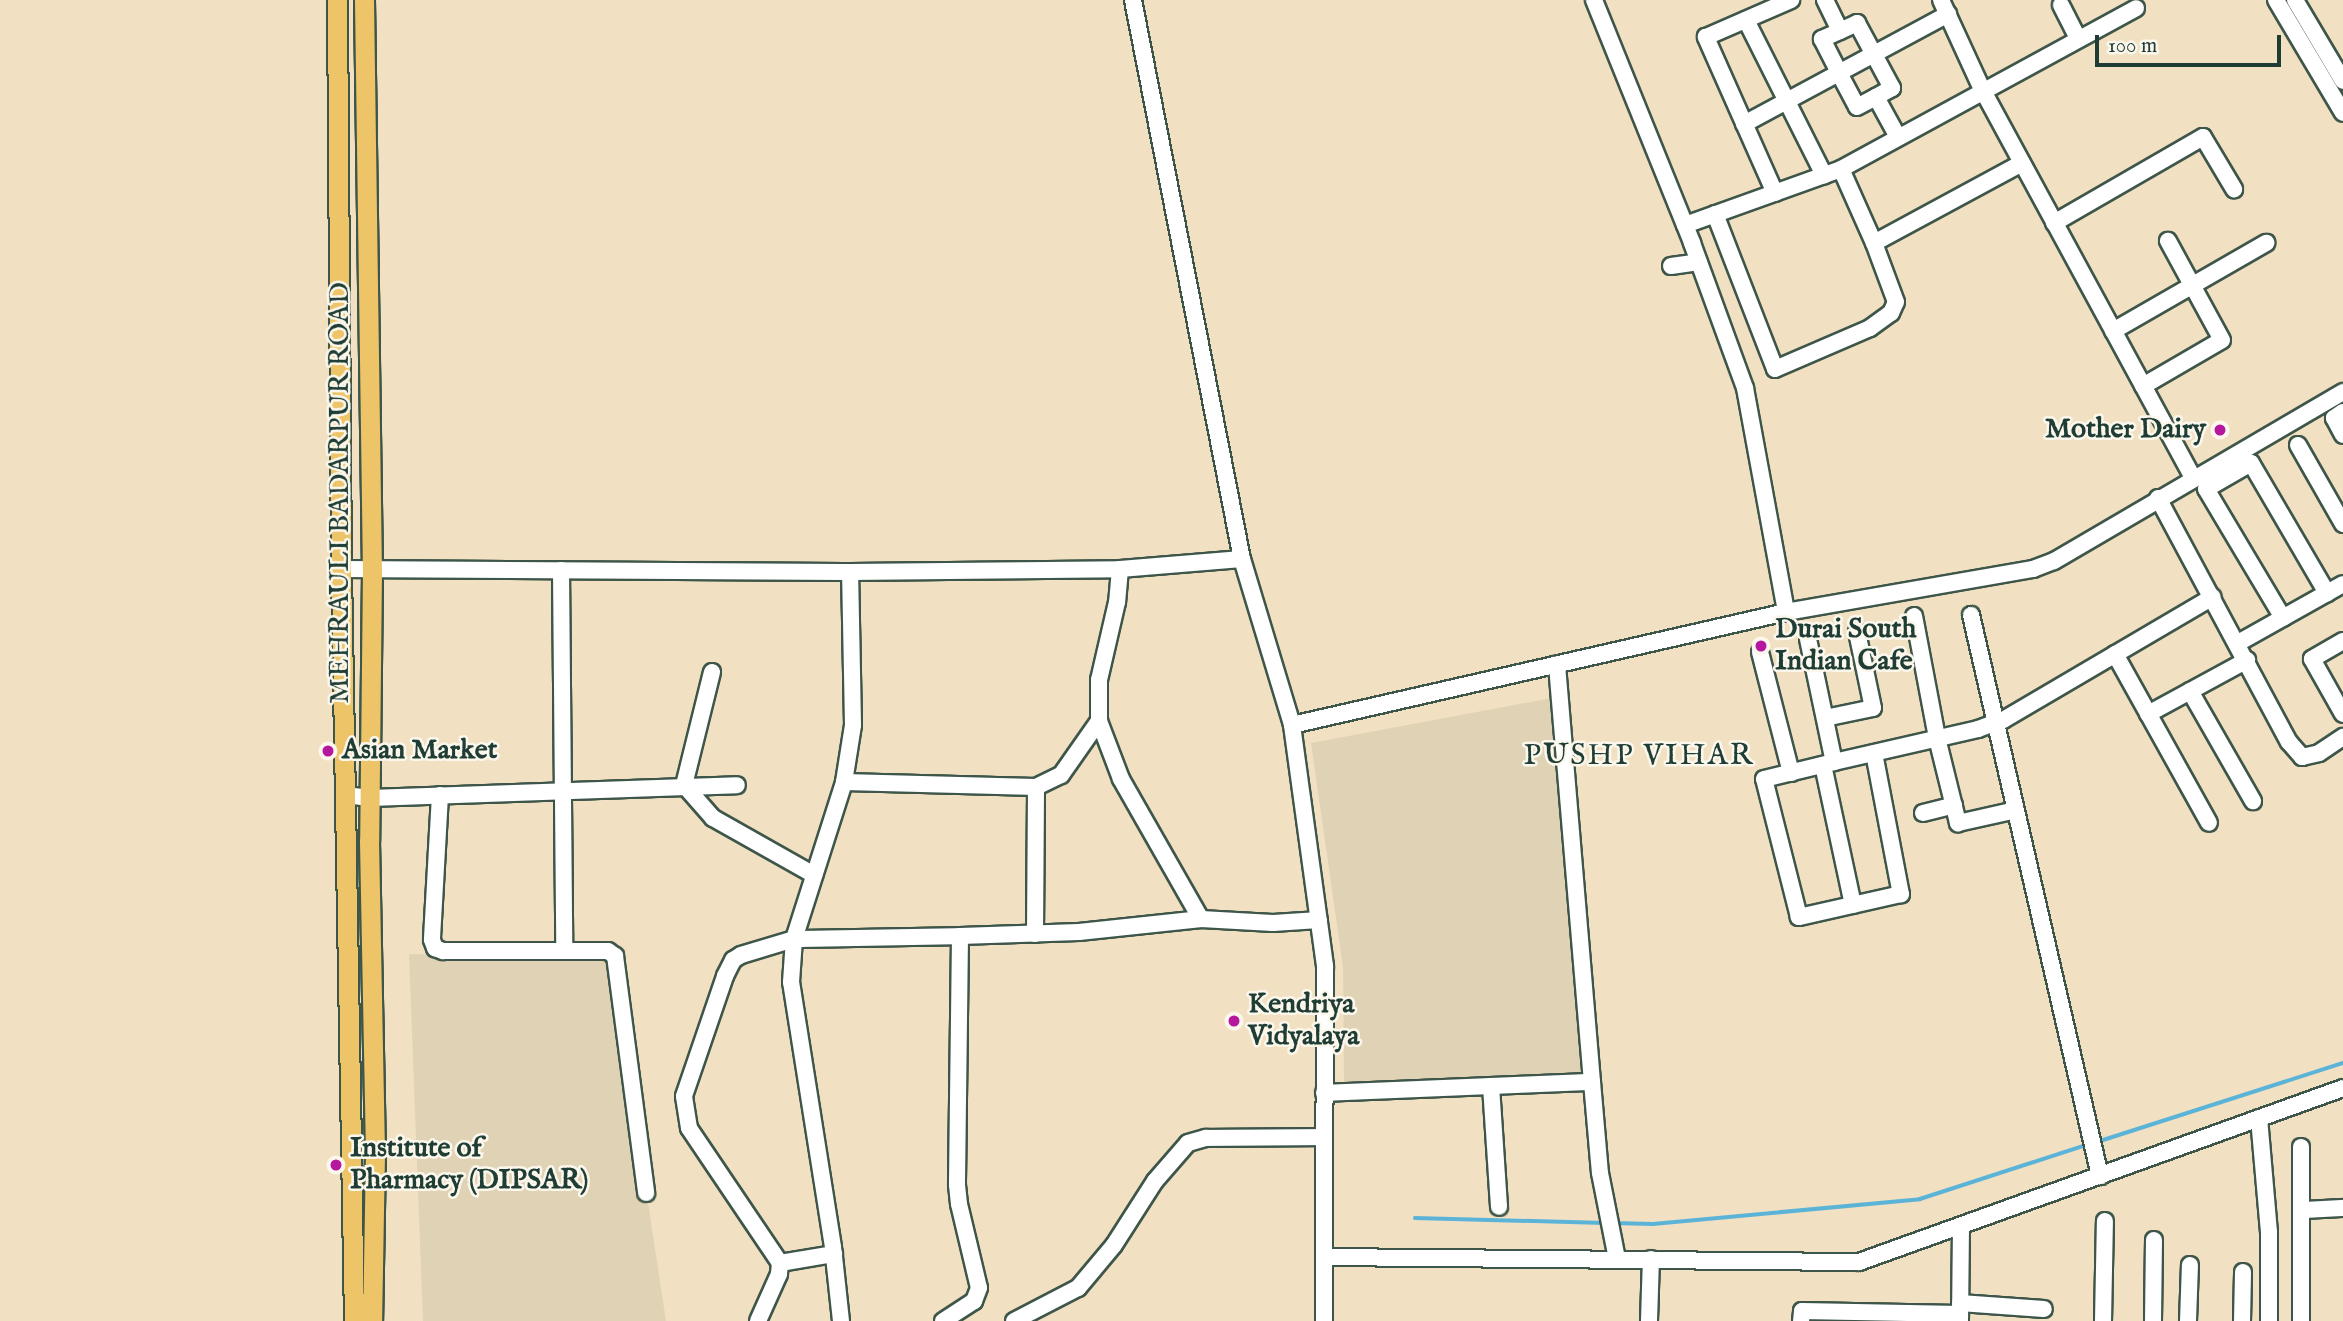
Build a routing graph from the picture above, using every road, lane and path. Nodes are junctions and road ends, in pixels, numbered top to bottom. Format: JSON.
{"nodes":[{"id":1,"x":337,"y":0,"type":"edge"},
{"id":2,"x":364,"y":0,"type":"edge"},
{"id":3,"x":1133,"y":0,"type":"edge"},
{"id":4,"x":1594,"y":0,"type":"edge"},
{"id":5,"x":1791,"y":0,"type":"edge"},
{"id":6,"x":1825,"y":0,"type":"edge"},
{"id":7,"x":2276,"y":0,"type":"edge"},
{"id":8,"x":2295,"y":0,"type":"edge"},
{"id":9,"x":2061,"y":5,"type":"dead end"},
{"id":10,"x":1944,"y":7,"type":"edge"},
{"id":11,"x":2136,"y":8,"type":"dead end"},
{"id":12,"x":1746,"y":20,"type":"junction"},
{"id":13,"x":1840,"y":31,"type":"junction"},
{"id":14,"x":2078,"y":38,"type":"junction"},
{"id":15,"x":1874,"y":54,"type":"junction"},
{"id":16,"x":1839,"y":73,"type":"junction"},
{"id":17,"x":2343,"y":80,"type":"edge"},
{"id":18,"x":1982,"y":89,"type":"junction"},
{"id":19,"x":1876,"y":97,"type":"junction"},
{"id":20,"x":1786,"y":102,"type":"junction"},
{"id":21,"x":2343,"y":113,"type":"edge"},
{"id":22,"x":1744,"y":124,"type":"junction"},
{"id":23,"x":1898,"y":137,"type":"junction"},
{"id":24,"x":2022,"y":163,"type":"junction"},
{"id":25,"x":1841,"y":169,"type":"junction"},
{"id":26,"x":1824,"y":175,"type":"junction"},
{"id":27,"x":2234,"y":189,"type":"dead end"},
{"id":28,"x":1775,"y":193,"type":"junction"},
{"id":29,"x":1715,"y":214,"type":"junction"},
{"id":30,"x":2054,"y":223,"type":"junction"},
{"id":31,"x":1685,"y":225,"type":"junction"},
{"id":32,"x":2168,"y":241,"type":"dead end"},
{"id":33,"x":1874,"y":243,"type":"junction"},
{"id":34,"x":2266,"y":243,"type":"dead end"},
{"id":35,"x":1699,"y":262,"type":"junction"},
{"id":36,"x":1671,"y":266,"type":"dead end"},
{"id":37,"x":2192,"y":286,"type":"junction"},
{"id":38,"x":2113,"y":331,"type":"junction"},
{"id":39,"x":2143,"y":386,"type":"junction"},
{"id":40,"x":2343,"y":392,"type":"edge"},
{"id":41,"x":2343,"y":412,"type":"edge"},
{"id":42,"x":2343,"y":435,"type":"edge"},
{"id":43,"x":2298,"y":445,"type":"dead end"},
{"id":44,"x":2193,"y":478,"type":"junction"},
{"id":45,"x":2158,"y":498,"type":"junction"},
{"id":46,"x":2343,"y":524,"type":"edge"},
{"id":47,"x":1242,"y":559,"type":"junction"},
{"id":48,"x":341,"y":569,"type":"junction"},
{"id":49,"x":1120,"y":569,"type":"junction"},
{"id":50,"x":372,"y":570,"type":"junction"},
{"id":51,"x":561,"y":570,"type":"junction"},
{"id":52,"x":850,"y":572,"type":"junction"},
{"id":53,"x":2343,"y":584,"type":"edge"},
{"id":54,"x":2327,"y":593,"type":"junction"},
{"id":55,"x":2213,"y":597,"type":"junction"},
{"id":56,"x":1786,"y":612,"type":"junction"},
{"id":57,"x":1971,"y":615,"type":"dead end"},
{"id":58,"x":1914,"y":616,"type":"dead end"},
{"id":59,"x":2283,"y":618,"type":"junction"},
{"id":60,"x":1857,"y":632,"type":"dead end"},
{"id":61,"x":1808,"y":639,"type":"dead end"},
{"id":62,"x":2343,"y":641,"type":"edge"},
{"id":63,"x":2238,"y":643,"type":"junction"},
{"id":64,"x":1760,"y":653,"type":"dead end"},
{"id":65,"x":2115,"y":654,"type":"junction"},
{"id":66,"x":2247,"y":660,"type":"junction"},
{"id":67,"x":1556,"y":664,"type":"junction"},
{"id":68,"x":712,"y":672,"type":"dead end"},
{"id":69,"x":2190,"y":691,"type":"junction"},
{"id":70,"x":2148,"y":713,"type":"junction"},
{"id":71,"x":2343,"y":714,"type":"edge"},
{"id":72,"x":1825,"y":718,"type":"junction"},
{"id":73,"x":1099,"y":721,"type":"junction"},
{"id":74,"x":1996,"y":723,"type":"junction"},
{"id":75,"x":1292,"y":725,"type":"junction"},
{"id":76,"x":2343,"y":737,"type":"edge"},
{"id":77,"x":1937,"y":738,"type":"junction"},
{"id":78,"x":1874,"y":753,"type":"junction"},
{"id":79,"x":1828,"y":763,"type":"junction"},
{"id":80,"x":1791,"y":772,"type":"junction"},
{"id":81,"x":845,"y":782,"type":"junction"},
{"id":82,"x":684,"y":785,"type":"junction"},
{"id":83,"x":737,"y":785,"type":"dead end"},
{"id":84,"x":1036,"y":787,"type":"junction"},
{"id":85,"x":561,"y":791,"type":"junction"},
{"id":86,"x":345,"y":795,"type":"junction"},
{"id":87,"x":440,"y":795,"type":"junction"},
{"id":88,"x":370,"y":798,"type":"junction"},
{"id":89,"x":2253,"y":801,"type":"dead end"},
{"id":90,"x":1954,"y":805,"type":"junction"},
{"id":91,"x":2016,"y":810,"type":"junction"},
{"id":92,"x":1923,"y":813,"type":"dead end"},
{"id":93,"x":2209,"y":823,"type":"dead end"},
{"id":94,"x":814,"y":875,"type":"junction"},
{"id":95,"x":1853,"y":905,"type":"junction"},
{"id":96,"x":1201,"y":919,"type":"junction"},
{"id":97,"x":1318,"y":919,"type":"junction"},
{"id":98,"x":1035,"y":934,"type":"junction"},
{"id":99,"x":960,"y":936,"type":"junction"},
{"id":100,"x":794,"y":939,"type":"junction"},
{"id":101,"x":564,"y":951,"type":"junction"},
{"id":102,"x":1592,"y":1082,"type":"junction"},
{"id":103,"x":1491,"y":1086,"type":"junction"},
{"id":104,"x":2343,"y":1087,"type":"edge"},
{"id":105,"x":1324,"y":1093,"type":"junction"},
{"id":106,"x":2259,"y":1118,"type":"junction"},
{"id":107,"x":1324,"y":1137,"type":"junction"},
{"id":108,"x":2301,"y":1147,"type":"dead end"},
{"id":109,"x":2100,"y":1176,"type":"junction"},
{"id":110,"x":646,"y":1193,"type":"dead end"},
{"id":111,"x":1499,"y":1207,"type":"dead end"},
{"id":112,"x":2343,"y":1208,"type":"edge"},
{"id":113,"x":2303,"y":1210,"type":"junction"},
{"id":114,"x":2105,"y":1222,"type":"dead end"},
{"id":115,"x":1961,"y":1226,"type":"junction"},
{"id":116,"x":2154,"y":1240,"type":"dead end"},
{"id":117,"x":834,"y":1254,"type":"junction"},
{"id":118,"x":1324,"y":1257,"type":"junction"},
{"id":119,"x":1617,"y":1259,"type":"junction"},
{"id":120,"x":1651,"y":1259,"type":"junction"},
{"id":121,"x":780,"y":1263,"type":"junction"},
{"id":122,"x":2190,"y":1265,"type":"dead end"},
{"id":123,"x":2243,"y":1272,"type":"dead end"},
{"id":124,"x":2044,"y":1309,"type":"dead end"},
{"id":125,"x":1960,"y":1313,"type":"edge"},
{"id":126,"x":950,"y":1317,"type":"edge"},
{"id":127,"x":354,"y":1321,"type":"edge"},
{"id":128,"x":372,"y":1321,"type":"edge"},
{"id":129,"x":758,"y":1321,"type":"edge"},
{"id":130,"x":841,"y":1321,"type":"edge"},
{"id":131,"x":976,"y":1321,"type":"edge"},
{"id":132,"x":1014,"y":1321,"type":"edge"},
{"id":133,"x":1324,"y":1321,"type":"edge"},
{"id":134,"x":1649,"y":1321,"type":"edge"},
{"id":135,"x":1801,"y":1321,"type":"edge"},
{"id":136,"x":2103,"y":1321,"type":"edge"},
{"id":137,"x":2153,"y":1321,"type":"edge"},
{"id":138,"x":2188,"y":1321,"type":"edge"},
{"id":139,"x":2242,"y":1321,"type":"edge"},
{"id":140,"x":2270,"y":1321,"type":"edge"},
{"id":141,"x":2301,"y":1321,"type":"edge"}],
"edges":[{"from":1,"to":48,"type":"main road","name":"MEHRAULI BADARPUR ROAD"},
{"from":2,"to":50,"type":"main road","name":"MEHRAULI BADARPUR ROAD"},
{"from":3,"to":47,"type":"street"},
{"from":4,"to":31,"type":"street"},
{"from":5,"to":12,"type":"street"},
{"from":6,"to":13,"type":"street"},
{"from":7,"to":21,"type":"street"},
{"from":8,"to":17,"type":"street"},
{"from":9,"to":14,"type":"street"},
{"from":10,"to":15,"type":"street"},
{"from":10,"to":18,"type":"street"},
{"from":11,"to":14,"type":"street"},
{"from":12,"to":20,"type":"street"},
{"from":12,"to":22,"type":"street"},
{"from":13,"to":15,"type":"street"},
{"from":13,"to":16,"type":"street"},
{"from":14,"to":18,"type":"street"},
{"from":15,"to":16,"type":"street"},
{"from":15,"to":19,"type":"street"},
{"from":16,"to":19,"type":"street"},
{"from":16,"to":20,"type":"street"},
{"from":18,"to":23,"type":"street"},
{"from":18,"to":24,"type":"street"},
{"from":19,"to":23,"type":"street"},
{"from":20,"to":22,"type":"street"},
{"from":20,"to":26,"type":"street"},
{"from":22,"to":28,"type":"street"},
{"from":23,"to":25,"type":"street"},
{"from":24,"to":30,"type":"street"},
{"from":24,"to":33,"type":"street"},
{"from":25,"to":26,"type":"street"},
{"from":25,"to":33,"type":"street"},
{"from":26,"to":28,"type":"street"},
{"from":27,"to":30,"type":"street"},
{"from":28,"to":29,"type":"street"},
{"from":29,"to":31,"type":"street"},
{"from":29,"to":33,"type":"street"},
{"from":30,"to":38,"type":"street"},
{"from":31,"to":35,"type":"street"},
{"from":32,"to":37,"type":"street"},
{"from":34,"to":37,"type":"street"},
{"from":35,"to":36,"type":"street"},
{"from":35,"to":56,"type":"street"},
{"from":37,"to":38,"type":"street"},
{"from":37,"to":39,"type":"street"},
{"from":38,"to":39,"type":"street"},
{"from":39,"to":44,"type":"street"},
{"from":40,"to":44,"type":"street"},
{"from":41,"to":42,"type":"street"},
{"from":43,"to":46,"type":"street"},
{"from":44,"to":45,"type":"street"},
{"from":45,"to":55,"type":"street"},
{"from":45,"to":56,"type":"street"},
{"from":47,"to":49,"type":"street"},
{"from":47,"to":75,"type":"street"},
{"from":48,"to":50,"type":"street"},
{"from":48,"to":86,"type":"main road","name":"MEHRAULI BADARPUR ROAD"},
{"from":49,"to":52,"type":"street"},
{"from":49,"to":73,"type":"street"},
{"from":50,"to":51,"type":"street"},
{"from":50,"to":88,"type":"main road","name":"MEHRAULI BADARPUR ROAD"},
{"from":51,"to":52,"type":"street"},
{"from":51,"to":85,"type":"street"},
{"from":52,"to":81,"type":"street"},
{"from":53,"to":54,"type":"street"},
{"from":54,"to":59,"type":"street"},
{"from":54,"to":59,"type":"street"},
{"from":55,"to":63,"type":"street"},
{"from":55,"to":65,"type":"street"},
{"from":56,"to":67,"type":"street"},
{"from":57,"to":74,"type":"street"},
{"from":58,"to":77,"type":"street"},
{"from":59,"to":63,"type":"street"},
{"from":60,"to":72,"type":"street"},
{"from":61,"to":72,"type":"street"},
{"from":62,"to":71,"type":"street"},
{"from":63,"to":66,"type":"street"},
{"from":64,"to":80,"type":"street"},
{"from":65,"to":70,"type":"street"},
{"from":65,"to":74,"type":"street"},
{"from":66,"to":69,"type":"street"},
{"from":66,"to":76,"type":"street"},
{"from":67,"to":75,"type":"street"},
{"from":67,"to":102,"type":"street"},
{"from":68,"to":82,"type":"street"},
{"from":69,"to":70,"type":"street"},
{"from":69,"to":89,"type":"street"},
{"from":70,"to":93,"type":"street"},
{"from":72,"to":79,"type":"street"},
{"from":73,"to":84,"type":"street"},
{"from":73,"to":96,"type":"street"},
{"from":74,"to":77,"type":"street"},
{"from":74,"to":91,"type":"street"},
{"from":75,"to":97,"type":"street"},
{"from":77,"to":78,"type":"street"},
{"from":77,"to":90,"type":"street"},
{"from":78,"to":79,"type":"street"},
{"from":78,"to":95,"type":"street"},
{"from":79,"to":80,"type":"street"},
{"from":79,"to":95,"type":"street"},
{"from":80,"to":95,"type":"street"},
{"from":81,"to":84,"type":"street"},
{"from":81,"to":94,"type":"street"},
{"from":82,"to":83,"type":"street"},
{"from":82,"to":85,"type":"street"},
{"from":82,"to":94,"type":"street"},
{"from":84,"to":98,"type":"street"},
{"from":85,"to":87,"type":"street"},
{"from":85,"to":101,"type":"street"},
{"from":86,"to":88,"type":"street"},
{"from":86,"to":127,"type":"main road","name":"MEHRAULI BADARPUR ROAD"},
{"from":87,"to":88,"type":"street"},
{"from":87,"to":101,"type":"street"},
{"from":88,"to":128,"type":"main road","name":"MEHRAULI BADARPUR ROAD"},
{"from":90,"to":91,"type":"street"},
{"from":90,"to":92,"type":"street"},
{"from":91,"to":109,"type":"street"},
{"from":94,"to":100,"type":"street"},
{"from":96,"to":97,"type":"street"},
{"from":96,"to":98,"type":"street"},
{"from":97,"to":105,"type":"street"},
{"from":98,"to":99,"type":"street"},
{"from":99,"to":100,"type":"street"},
{"from":99,"to":126,"type":"street"},
{"from":100,"to":117,"type":"street"},
{"from":100,"to":121,"type":"street"},
{"from":101,"to":110,"type":"street"},
{"from":102,"to":103,"type":"street"},
{"from":102,"to":119,"type":"street"},
{"from":103,"to":105,"type":"street"},
{"from":103,"to":111,"type":"street"},
{"from":104,"to":106,"type":"street"},
{"from":105,"to":107,"type":"street"},
{"from":106,"to":109,"type":"street"},
{"from":106,"to":140,"type":"street"},
{"from":107,"to":118,"type":"street"},
{"from":107,"to":132,"type":"street"},
{"from":108,"to":113,"type":"street"},
{"from":109,"to":115,"type":"street"},
{"from":112,"to":113,"type":"street"},
{"from":113,"to":141,"type":"street"},
{"from":114,"to":136,"type":"street"},
{"from":115,"to":120,"type":"street"},
{"from":115,"to":125,"type":"street"},
{"from":116,"to":137,"type":"street"},
{"from":117,"to":121,"type":"street"},
{"from":117,"to":130,"type":"street"},
{"from":118,"to":119,"type":"street"},
{"from":118,"to":133,"type":"street"},
{"from":119,"to":120,"type":"street"},
{"from":120,"to":134,"type":"street"},
{"from":121,"to":129,"type":"street"},
{"from":122,"to":138,"type":"street"},
{"from":123,"to":139,"type":"street"},
{"from":124,"to":125,"type":"street"},
{"from":125,"to":135,"type":"street"},
{"from":126,"to":131,"type":"street"}]}
